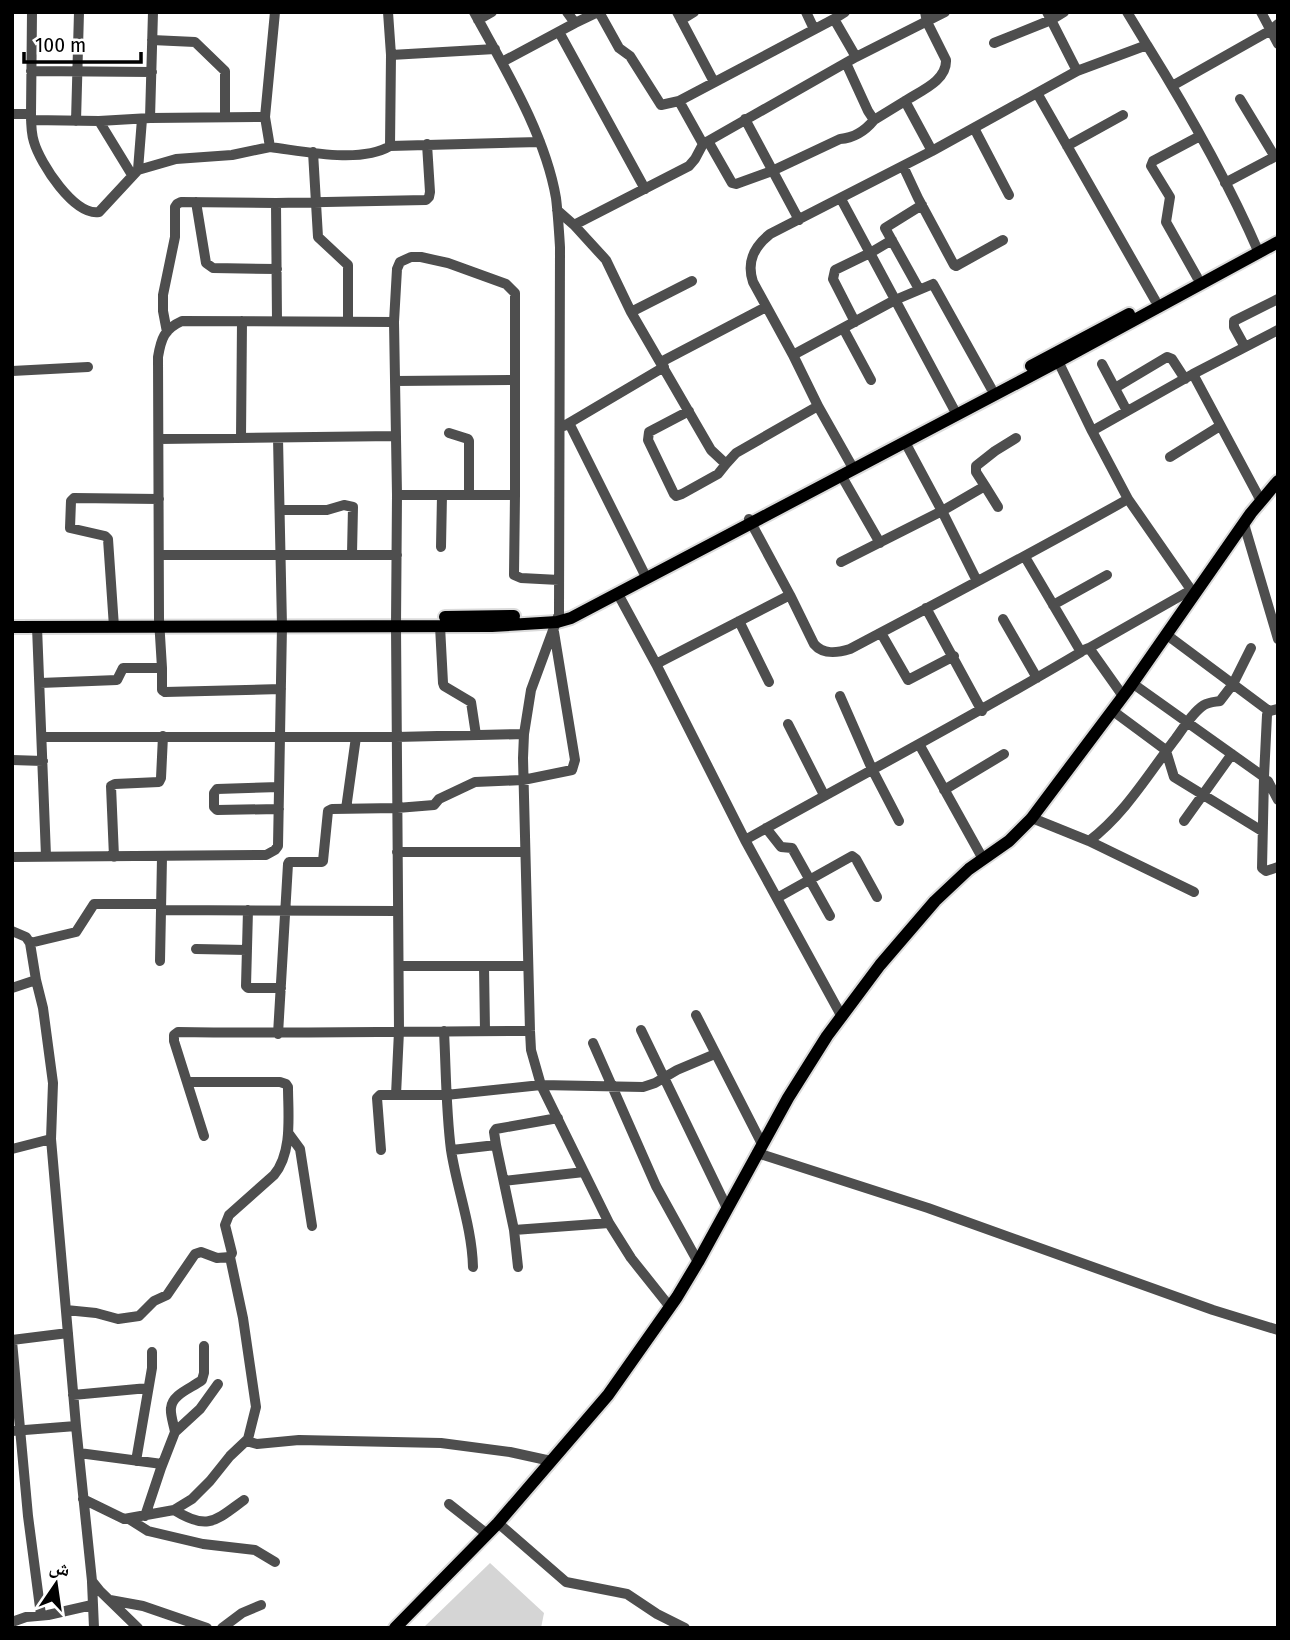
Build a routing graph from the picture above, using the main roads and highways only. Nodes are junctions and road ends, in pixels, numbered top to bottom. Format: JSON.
{"nodes":[{"id":1,"x":1278,"y":235,"type":"edge"},
{"id":2,"x":1278,"y":242,"type":"edge"},
{"id":3,"x":1258,"y":250,"type":"junction"},
{"id":4,"x":1057,"y":357,"type":"junction"},
{"id":5,"x":955,"y":412,"type":"junction"},
{"id":6,"x":852,"y":466,"type":"junction"},
{"id":7,"x":1277,"y":485,"type":"edge"},
{"id":8,"x":750,"y":521,"type":"junction"},
{"id":9,"x":12,"y":620,"type":"edge"},
{"id":10,"x":396,"y":622,"type":"junction"},
{"id":11,"x":114,"y":623,"type":"junction"},
{"id":12,"x":557,"y":623,"type":"junction"},
{"id":13,"x":12,"y":627,"type":"edge"},
{"id":14,"x":395,"y":1628,"type":"edge"}],
"edges":[{"from":1,"to":3,"type":"main road"},
{"from":2,"to":3,"type":"main road"},
{"from":3,"to":4,"type":"main road"},
{"from":3,"to":4,"type":"main road"},
{"from":4,"to":5,"type":"main road"},
{"from":4,"to":5,"type":"main road"},
{"from":5,"to":6,"type":"main road"},
{"from":5,"to":6,"type":"main road"},
{"from":6,"to":8,"type":"main road"},
{"from":6,"to":8,"type":"main road"},
{"from":7,"to":14,"type":"main road"},
{"from":8,"to":12,"type":"main road"},
{"from":8,"to":12,"type":"main road"},
{"from":9,"to":11,"type":"main road"},
{"from":10,"to":11,"type":"main road"},
{"from":10,"to":12,"type":"main road"},
{"from":10,"to":12,"type":"main road"},
{"from":11,"to":13,"type":"main road"}]}
